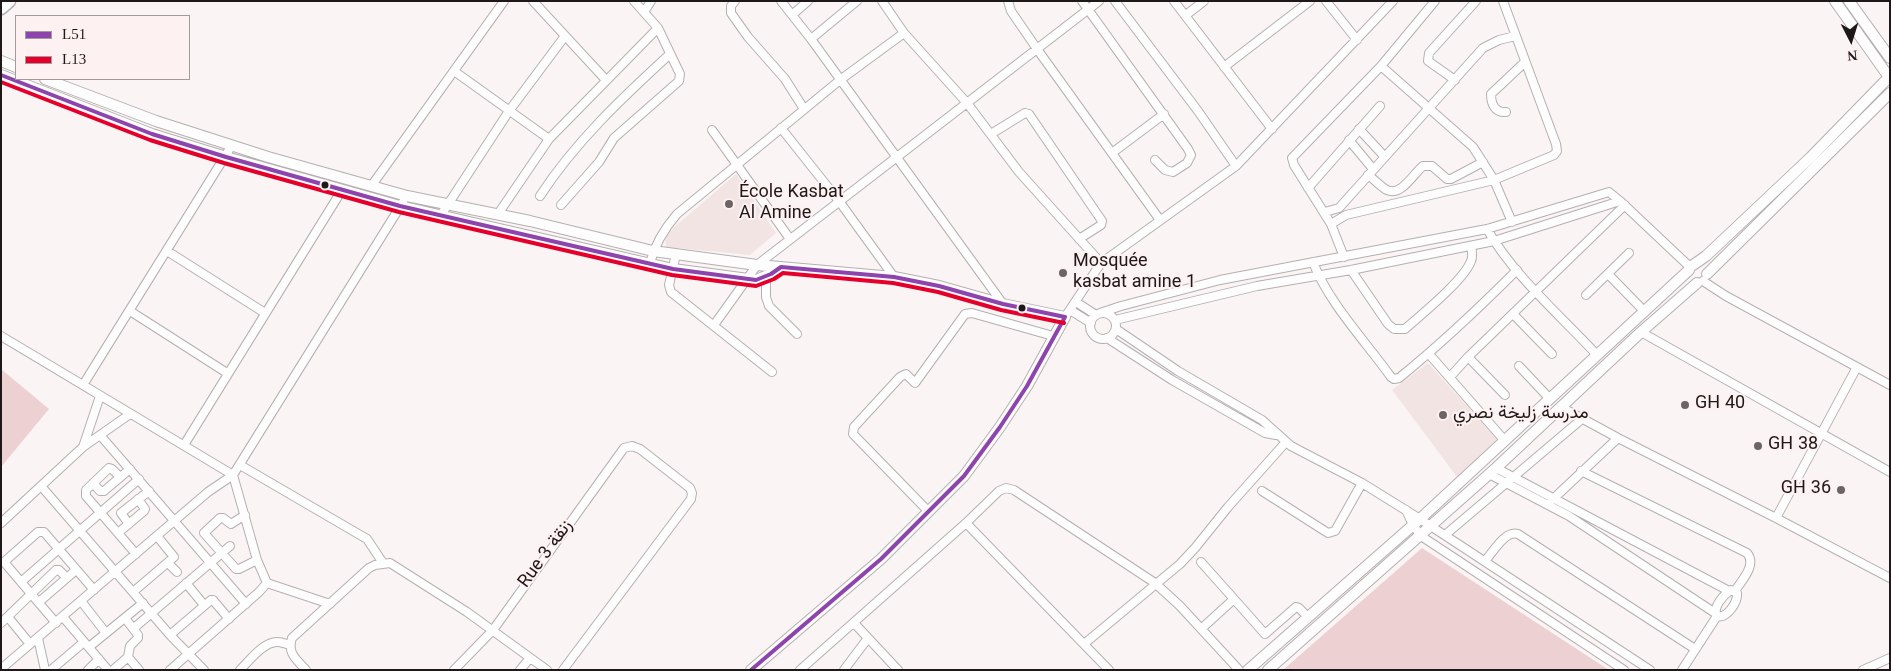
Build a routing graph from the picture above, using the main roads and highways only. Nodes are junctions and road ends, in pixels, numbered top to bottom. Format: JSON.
{"nodes":[{"id":1,"x":9,"y":1,"type":"edge"},
{"id":2,"x":1,"y":8,"type":"edge"}],
"edges":[{"from":1,"to":2,"type":"highway"}]}
